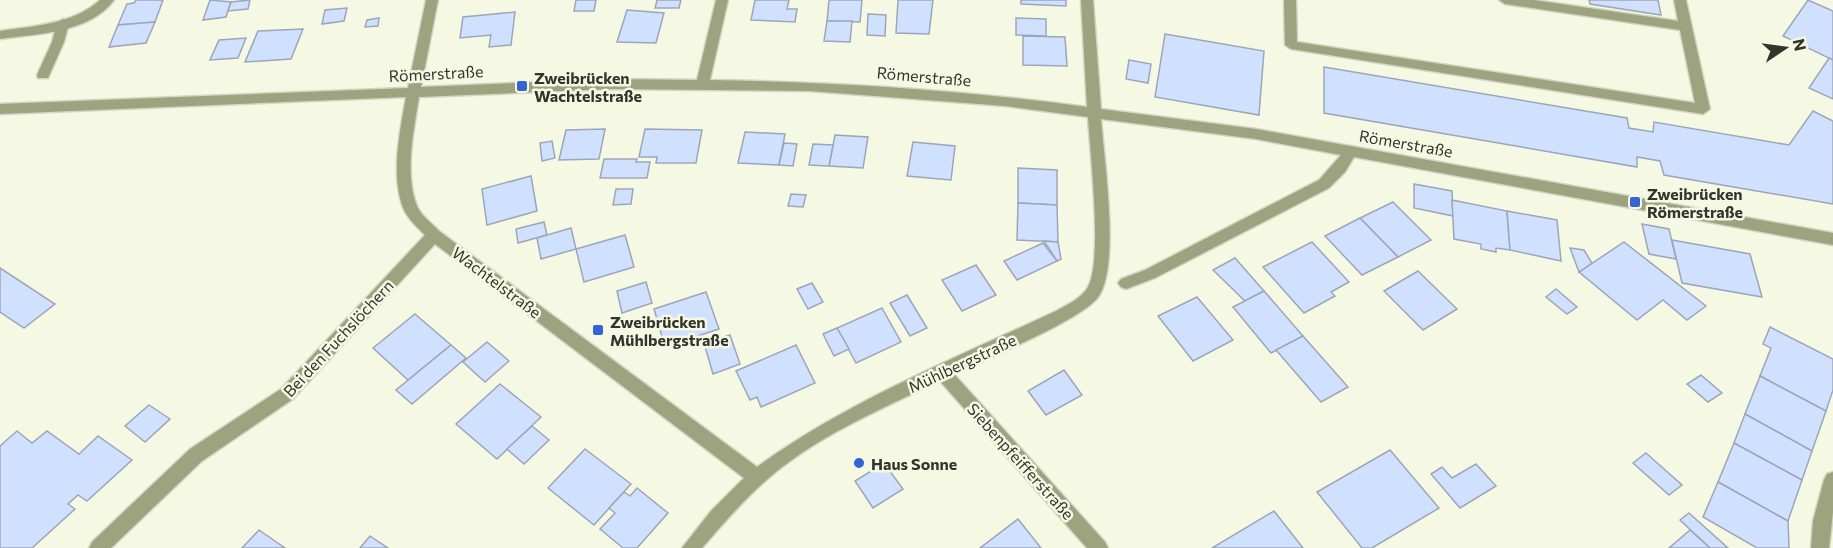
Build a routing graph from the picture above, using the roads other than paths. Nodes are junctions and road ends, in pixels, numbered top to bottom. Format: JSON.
{"nodes":[{"id":1,"x":108,"y":0,"type":"edge"},
{"id":2,"x":432,"y":0,"type":"edge"},
{"id":3,"x":722,"y":0,"type":"edge"},
{"id":4,"x":1087,"y":0,"type":"edge"},
{"id":5,"x":1290,"y":0,"type":"edge"},
{"id":6,"x":1505,"y":0,"type":"edge"},
{"id":7,"x":1680,"y":0,"type":"edge"},
{"id":8,"x":63,"y":24,"type":"junction"},
{"id":9,"x":1685,"y":26,"type":"junction"},
{"id":10,"x":0,"y":35,"type":"edge"},
{"id":11,"x":43,"y":75,"type":"dead end"},
{"id":12,"x":703,"y":84,"type":"junction"},
{"id":13,"x":414,"y":93,"type":"junction"},
{"id":14,"x":0,"y":109,"type":"edge"},
{"id":15,"x":1095,"y":112,"type":"junction"},
{"id":16,"x":1352,"y":151,"type":"junction"},
{"id":17,"x":434,"y":235,"type":"junction"},
{"id":18,"x":1833,"y":239,"type":"edge"},
{"id":19,"x":1126,"y":283,"type":"dead end"},
{"id":20,"x":943,"y":373,"type":"junction"},
{"id":21,"x":757,"y":477,"type":"junction"},
{"id":22,"x":1833,"y":480,"type":"edge"},
{"id":23,"x":98,"y":548,"type":"edge"},
{"id":24,"x":691,"y":548,"type":"edge"},
{"id":25,"x":1099,"y":548,"type":"edge"},
{"id":26,"x":1820,"y":548,"type":"edge"}],
"edges":[{"from":1,"to":8,"type":"street"},
{"from":2,"to":13,"type":"street","name":"Wachtelstraße"},
{"from":3,"to":12,"type":"street"},
{"from":4,"to":15,"type":"street","name":"Mühlbergstraße"},
{"from":5,"to":9,"type":"street"},
{"from":6,"to":9,"type":"street"},
{"from":7,"to":9,"type":"street"},
{"from":8,"to":10,"type":"street"},
{"from":8,"to":11,"type":"street"},
{"from":12,"to":13,"type":"street","name":"Römerstraße"},
{"from":12,"to":15,"type":"street","name":"Römerstraße"},
{"from":13,"to":14,"type":"street","name":"Römerstraße"},
{"from":13,"to":17,"type":"street","name":"Wachtelstraße"},
{"from":15,"to":16,"type":"street","name":"Römerstraße"},
{"from":15,"to":20,"type":"street","name":"Mühlbergstraße"},
{"from":16,"to":18,"type":"street","name":"Römerstraße"},
{"from":16,"to":19,"type":"street"},
{"from":17,"to":21,"type":"street","name":"Wachtelstraße"},
{"from":17,"to":23,"type":"street","name":"Bei den Fuchslöchern"},
{"from":20,"to":21,"type":"street","name":"Mühlbergstraße"},
{"from":20,"to":25,"type":"street","name":"Siebenpfeifferstraße"},
{"from":21,"to":24,"type":"street","name":"Mühlbergstraße"},
{"from":22,"to":26,"type":"street"}]}
